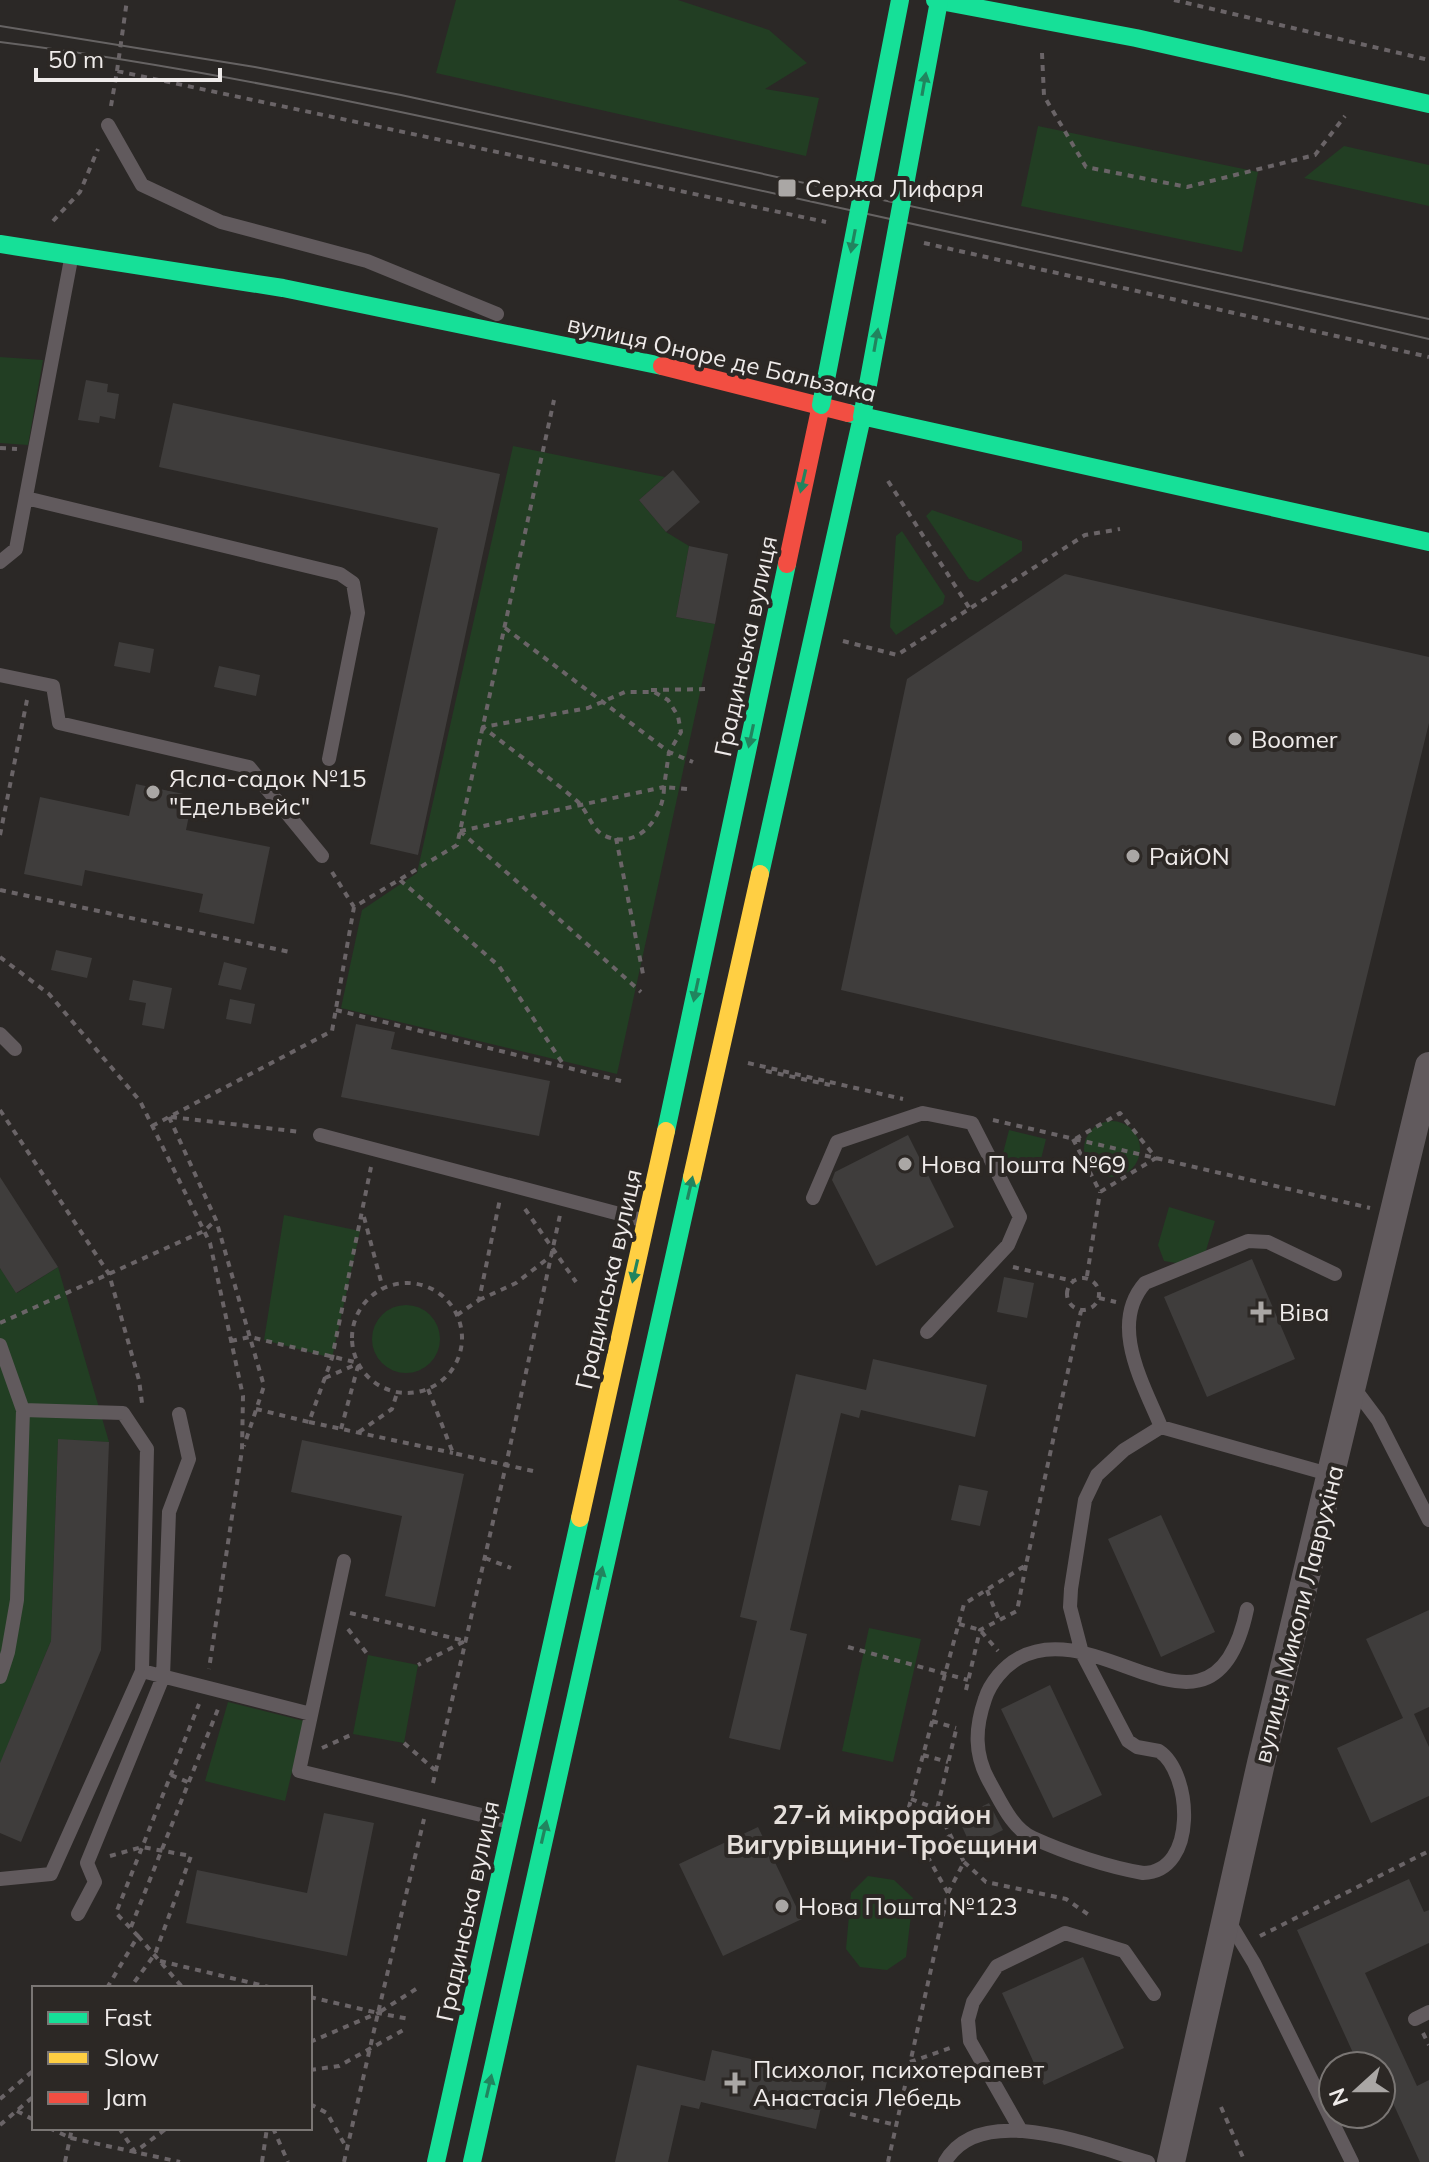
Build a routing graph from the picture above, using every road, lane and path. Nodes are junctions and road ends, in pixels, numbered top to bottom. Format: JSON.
{"nodes":[{"id":1,"x":127,"y":0,"type":"edge"},
{"id":2,"x":900,"y":0,"type":"edge"},
{"id":3,"x":938,"y":0,"type":"edge"},
{"id":4,"x":1174,"y":0,"type":"edge"},
{"id":5,"x":1042,"y":49,"type":"dead end"},
{"id":6,"x":1429,"y":60,"type":"edge"},
{"id":7,"x":117,"y":71,"type":"junction"},
{"id":8,"x":1429,"y":104,"type":"edge"},
{"id":9,"x":1345,"y":116,"type":"dead end"},
{"id":10,"x":108,"y":125,"type":"junction"},
{"id":11,"x":831,"y":223,"type":"dead end"},
{"id":12,"x":47,"y":227,"type":"dead end"},
{"id":13,"x":909,"y":240,"type":"dead end"},
{"id":14,"x":0,"y":244,"type":"edge"},
{"id":15,"x":72,"y":253,"type":"junction"},
{"id":16,"x":583,"y":349,"type":"junction"},
{"id":17,"x":1429,"y":357,"type":"edge"},
{"id":18,"x":554,"y":400,"type":"dead end"},
{"id":19,"x":821,"y":405,"type":"junction"},
{"id":20,"x":862,"y":417,"type":"junction"},
{"id":21,"x":888,"y":481,"type":"dead end"},
{"id":22,"x":26,"y":498,"type":"junction"},
{"id":23,"x":1120,"y":529,"type":"dead end"},
{"id":24,"x":1429,"y":542,"type":"edge"},
{"id":25,"x":0,"y":562,"type":"edge"},
{"id":26,"x":970,"y":609,"type":"junction"},
{"id":27,"x":505,"y":628,"type":"junction"},
{"id":28,"x":843,"y":641,"type":"dead end"},
{"id":29,"x":0,"y":675,"type":"edge"},
{"id":30,"x":30,"y":682,"type":"junction"},
{"id":31,"x":710,"y":689,"type":"dead end"},
{"id":32,"x":641,"y":690,"type":"junction"},
{"id":33,"x":603,"y":701,"type":"junction"},
{"id":34,"x":483,"y":727,"type":"junction"},
{"id":35,"x":669,"y":752,"type":"junction"},
{"id":36,"x":329,"y":759,"type":"dead end"},
{"id":37,"x":693,"y":762,"type":"dead end"},
{"id":38,"x":664,"y":787,"type":"junction"},
{"id":39,"x":687,"y":789,"type":"dead end"},
{"id":40,"x":580,"y":804,"type":"junction"},
{"id":41,"x":460,"y":831,"type":"junction"},
{"id":42,"x":0,"y":835,"type":"edge"},
{"id":43,"x":616,"y":838,"type":"junction"},
{"id":44,"x":322,"y":856,"type":"joint"},
{"id":45,"x":400,"y":880,"type":"junction"},
{"id":46,"x":0,"y":890,"type":"edge"},
{"id":47,"x":354,"y":907,"type":"junction"},
{"id":48,"x":290,"y":952,"type":"dead end"},
{"id":49,"x":644,"y":979,"type":"dead end"},
{"id":50,"x":641,"y":992,"type":"dead end"},
{"id":51,"x":336,"y":1010,"type":"junction"},
{"id":52,"x":0,"y":1034,"type":"edge"},
{"id":53,"x":15,"y":1049,"type":"dead end"},
{"id":54,"x":737,"y":1060,"type":"dead end"},
{"id":55,"x":1429,"y":1066,"type":"edge"},
{"id":56,"x":565,"y":1067,"type":"junction"},
{"id":57,"x":621,"y":1081,"type":"dead end"},
{"id":58,"x":905,"y":1099,"type":"dead end"},
{"id":59,"x":0,"y":1110,"type":"edge"},
{"id":60,"x":169,"y":1117,"type":"junction"},
{"id":61,"x":982,"y":1117,"type":"dead end"},
{"id":62,"x":152,"y":1126,"type":"dead end"},
{"id":63,"x":320,"y":1135,"type":"joint"},
{"id":64,"x":1074,"y":1139,"type":"junction"},
{"id":65,"x":373,"y":1149,"type":"junction"},
{"id":66,"x":1156,"y":1158,"type":"junction"},
{"id":67,"x":504,"y":1182,"type":"junction"},
{"id":68,"x":1100,"y":1192,"type":"dead end"},
{"id":69,"x":564,"y":1198,"type":"junction"},
{"id":70,"x":813,"y":1198,"type":"dead end"},
{"id":71,"x":1377,"y":1209,"type":"dead end"},
{"id":72,"x":364,"y":1214,"type":"junction"},
{"id":73,"x":216,"y":1220,"type":"junction"},
{"id":74,"x":647,"y":1221,"type":"junction"},
{"id":75,"x":553,"y":1246,"type":"junction"},
{"id":76,"x":551,"y":1256,"type":"junction"},
{"id":77,"x":992,"y":1263,"type":"junction"},
{"id":78,"x":109,"y":1274,"type":"junction"},
{"id":79,"x":1335,"y":1274,"type":"dead end"},
{"id":80,"x":1087,"y":1277,"type":"junction"},
{"id":81,"x":1073,"y":1281,"type":"junction"},
{"id":82,"x":576,"y":1282,"type":"dead end"},
{"id":83,"x":383,"y":1289,"type":"junction"},
{"id":84,"x":479,"y":1300,"type":"junction"},
{"id":85,"x":457,"y":1315,"type":"junction"},
{"id":86,"x":0,"y":1323,"type":"edge"},
{"id":87,"x":927,"y":1332,"type":"dead end"},
{"id":88,"x":250,"y":1337,"type":"junction"},
{"id":89,"x":231,"y":1341,"type":"dead end"},
{"id":90,"x":0,"y":1345,"type":"edge"},
{"id":91,"x":332,"y":1358,"type":"junction"},
{"id":92,"x":359,"y":1363,"type":"junction"},
{"id":93,"x":325,"y":1378,"type":"junction"},
{"id":94,"x":1354,"y":1388,"type":"junction"},
{"id":95,"x":428,"y":1389,"type":"junction"},
{"id":96,"x":397,"y":1393,"type":"junction"},
{"id":97,"x":142,"y":1408,"type":"dead end"},
{"id":98,"x":256,"y":1409,"type":"junction"},
{"id":99,"x":23,"y":1410,"type":"junction"},
{"id":100,"x":179,"y":1414,"type":"dead end"},
{"id":101,"x":309,"y":1422,"type":"junction"},
{"id":102,"x":1161,"y":1427,"type":"junction"},
{"id":103,"x":341,"y":1429,"type":"junction"},
{"id":104,"x":358,"y":1433,"type":"junction"},
{"id":105,"x":242,"y":1450,"type":"dead end"},
{"id":106,"x":453,"y":1453,"type":"junction"},
{"id":107,"x":506,"y":1465,"type":"junction"},
{"id":108,"x":533,"y":1471,"type":"dead end"},
{"id":109,"x":1332,"y":1475,"type":"junction"},
{"id":110,"x":1429,"y":1520,"type":"edge"},
{"id":111,"x":485,"y":1558,"type":"junction"},
{"id":112,"x":344,"y":1561,"type":"dead end"},
{"id":113,"x":511,"y":1568,"type":"dead end"},
{"id":114,"x":987,"y":1590,"type":"dead end"},
{"id":115,"x":334,"y":1609,"type":"junction"},
{"id":116,"x":1247,"y":1609,"type":"dead end"},
{"id":117,"x":999,"y":1620,"type":"dead end"},
{"id":118,"x":959,"y":1624,"type":"dead end"},
{"id":119,"x":465,"y":1641,"type":"junction"},
{"id":120,"x":848,"y":1647,"type":"dead end"},
{"id":121,"x":1082,"y":1653,"type":"junction"},
{"id":122,"x":368,"y":1655,"type":"dead end"},
{"id":123,"x":1009,"y":1663,"type":"junction"},
{"id":124,"x":418,"y":1665,"type":"dead end"},
{"id":125,"x":142,"y":1671,"type":"junction"},
{"id":126,"x":0,"y":1677,"type":"edge"},
{"id":127,"x":163,"y":1677,"type":"junction"},
{"id":128,"x":968,"y":1680,"type":"dead end"},
{"id":129,"x":225,"y":1692,"type":"junction"},
{"id":130,"x":311,"y":1714,"type":"junction"},
{"id":131,"x":932,"y":1721,"type":"dead end"},
{"id":132,"x":956,"y":1728,"type":"dead end"},
{"id":133,"x":353,"y":1734,"type":"dead end"},
{"id":134,"x":404,"y":1743,"type":"dead end"},
{"id":135,"x":923,"y":1755,"type":"dead end"},
{"id":136,"x":302,"y":1757,"type":"junction"},
{"id":137,"x":948,"y":1762,"type":"dead end"},
{"id":138,"x":435,"y":1770,"type":"junction"},
{"id":139,"x":171,"y":1775,"type":"dead end"},
{"id":140,"x":190,"y":1783,"type":"junction"},
{"id":141,"x":911,"y":1799,"type":"dead end"},
{"id":142,"x":428,"y":1801,"type":"junction"},
{"id":143,"x":937,"y":1809,"type":"dead end"},
{"id":144,"x":511,"y":1822,"type":"junction"},
{"id":145,"x":950,"y":1835,"type":"dead end"},
{"id":146,"x":162,"y":1848,"type":"junction"},
{"id":147,"x":1429,"y":1851,"type":"edge"},
{"id":148,"x":925,"y":1852,"type":"dead end"},
{"id":149,"x":964,"y":1862,"type":"dead end"},
{"id":150,"x":87,"y":1863,"type":"junction"},
{"id":151,"x":0,"y":1879,"type":"edge"},
{"id":152,"x":78,"y":1914,"type":"dead end"},
{"id":153,"x":1089,"y":1915,"type":"dead end"},
{"id":154,"x":1226,"y":1917,"type":"junction"},
{"id":155,"x":130,"y":1928,"type":"dead end"},
{"id":156,"x":138,"y":1936,"type":"dead end"},
{"id":157,"x":1260,"y":1936,"type":"dead end"},
{"id":158,"x":155,"y":1954,"type":"junction"},
{"id":159,"x":160,"y":1961,"type":"junction"},
{"id":160,"x":131,"y":1986,"type":"edge"},
{"id":161,"x":181,"y":1986,"type":"edge"},
{"id":162,"x":261,"y":1986,"type":"edge"},
{"id":163,"x":416,"y":1989,"type":"dead end"},
{"id":164,"x":1154,"y":1994,"type":"dead end"},
{"id":165,"x":312,"y":1997,"type":"edge"},
{"id":166,"x":1429,"y":2012,"type":"edge"},
{"id":167,"x":378,"y":2013,"type":"junction"},
{"id":168,"x":409,"y":2019,"type":"dead end"},
{"id":169,"x":1415,"y":2019,"type":"dead end"},
{"id":170,"x":407,"y":2028,"type":"dead end"},
{"id":171,"x":312,"y":2041,"type":"edge"},
{"id":172,"x":970,"y":2041,"type":"junction"},
{"id":173,"x":371,"y":2046,"type":"junction"},
{"id":174,"x":910,"y":2062,"type":"dead end"},
{"id":175,"x":312,"y":2070,"type":"edge"},
{"id":176,"x":32,"y":2072,"type":"edge"},
{"id":177,"x":32,"y":2098,"type":"edge"},
{"id":178,"x":0,"y":2099,"type":"edge"},
{"id":179,"x":312,"y":2105,"type":"edge"},
{"id":180,"x":1221,"y":2107,"type":"dead end"},
{"id":181,"x":17,"y":2111,"type":"junction"},
{"id":182,"x":850,"y":2114,"type":"dead end"},
{"id":183,"x":32,"y":2119,"type":"edge"},
{"id":184,"x":0,"y":2125,"type":"edge"},
{"id":185,"x":896,"y":2125,"type":"dead end"},
{"id":186,"x":1020,"y":2129,"type":"junction"},
{"id":187,"x":53,"y":2130,"type":"edge"},
{"id":188,"x":72,"y":2130,"type":"edge"},
{"id":189,"x":120,"y":2130,"type":"edge"},
{"id":190,"x":164,"y":2130,"type":"edge"},
{"id":191,"x":267,"y":2130,"type":"edge"},
{"id":192,"x":274,"y":2130,"type":"edge"},
{"id":193,"x":71,"y":2138,"type":"junction"},
{"id":194,"x":347,"y":2149,"type":"junction"},
{"id":195,"x":135,"y":2152,"type":"junction"},
{"id":196,"x":1093,"y":2155,"type":"edge"},
{"id":197,"x":65,"y":2162,"type":"edge"},
{"id":198,"x":180,"y":2162,"type":"edge"},
{"id":199,"x":262,"y":2162,"type":"edge"},
{"id":200,"x":288,"y":2162,"type":"edge"},
{"id":201,"x":344,"y":2162,"type":"edge"},
{"id":202,"x":436,"y":2162,"type":"edge"},
{"id":203,"x":472,"y":2162,"type":"edge"},
{"id":204,"x":945,"y":2162,"type":"edge"},
{"id":205,"x":1148,"y":2162,"type":"edge"},
{"id":206,"x":1171,"y":2162,"type":"edge"},
{"id":207,"x":1245,"y":2162,"type":"edge"},
{"id":208,"x":1352,"y":2162,"type":"edge"}],
"edges":[{"from":1,"to":7,"type":"path"},
{"from":2,"to":19,"type":"street","name":"Градинська вулиця","one_way":true,"bridge":true},
{"from":3,"to":8,"type":"street"},
{"from":20,"to":3,"type":"street","one_way":true,"bridge":true},
{"from":4,"to":6,"type":"path"},
{"from":5,"to":9,"type":"path"},
{"from":7,"to":10,"type":"path"},
{"from":7,"to":11,"type":"path"},
{"from":10,"to":12,"type":"path"},
{"from":10,"to":16,"type":"lane"},
{"from":13,"to":17,"type":"path"},
{"from":14,"to":15,"type":"street","name":"вулиця Оноре де Бальзака"},
{"from":15,"to":16,"type":"street","name":"вулиця Оноре де Бальзака"},
{"from":15,"to":22,"type":"lane"},
{"from":16,"to":19,"type":"street","name":"вулиця Оноре де Бальзака"},
{"from":18,"to":27,"type":"path"},
{"from":19,"to":20,"type":"street","name":"вулиця Оноре де Бальзака"},
{"from":19,"to":74,"type":"street","name":"Градинська вулиця","one_way":true},
{"from":20,"to":24,"type":"street","name":"вулиця Оноре де Бальзака"},
{"from":203,"to":20,"type":"street","one_way":true},
{"from":21,"to":26,"type":"path"},
{"from":22,"to":25,"type":"lane"},
{"from":22,"to":36,"type":"lane"},
{"from":23,"to":26,"type":"path"},
{"from":26,"to":28,"type":"path"},
{"from":27,"to":33,"type":"path"},
{"from":27,"to":34,"type":"path"},
{"from":29,"to":30,"type":"lane"},
{"from":30,"to":42,"type":"path"},
{"from":30,"to":44,"type":"lane"},
{"from":31,"to":32,"type":"path"},
{"from":32,"to":33,"type":"path"},
{"from":32,"to":35,"type":"path"},
{"from":33,"to":34,"type":"path"},
{"from":33,"to":35,"type":"path"},
{"from":34,"to":40,"type":"path"},
{"from":34,"to":41,"type":"path"},
{"from":35,"to":37,"type":"path"},
{"from":35,"to":38,"type":"path"},
{"from":38,"to":39,"type":"path"},
{"from":38,"to":40,"type":"path"},
{"from":38,"to":43,"type":"path"},
{"from":40,"to":41,"type":"path"},
{"from":40,"to":43,"type":"path"},
{"from":41,"to":45,"type":"path"},
{"from":41,"to":50,"type":"path"},
{"from":43,"to":49,"type":"path"},
{"from":44,"to":47,"type":"path"},
{"from":45,"to":47,"type":"path"},
{"from":45,"to":56,"type":"path"},
{"from":46,"to":48,"type":"path"},
{"from":47,"to":51,"type":"path"},
{"from":51,"to":56,"type":"path"},
{"from":51,"to":60,"type":"path"},
{"from":52,"to":53,"type":"lane"},
{"from":54,"to":58,"type":"path"},
{"from":55,"to":94,"type":"street","name":"вулиця Миколи Лаврухіна"},
{"from":56,"to":57,"type":"path"},
{"from":59,"to":78,"type":"path"},
{"from":60,"to":62,"type":"path"},
{"from":60,"to":63,"type":"path"},
{"from":60,"to":73,"type":"path"},
{"from":61,"to":64,"type":"path"},
{"from":63,"to":65,"type":"lane"},
{"from":64,"to":66,"type":"path"},
{"from":64,"to":66,"type":"path"},
{"from":65,"to":67,"type":"lane"},
{"from":65,"to":72,"type":"path"},
{"from":66,"to":71,"type":"path"},
{"from":67,"to":69,"type":"lane"},
{"from":67,"to":75,"type":"path"},
{"from":67,"to":84,"type":"path"},
{"from":68,"to":80,"type":"path"},
{"from":69,"to":74,"type":"lane"},
{"from":69,"to":75,"type":"path"},
{"from":70,"to":77,"type":"lane"},
{"from":72,"to":83,"type":"path"},
{"from":72,"to":91,"type":"path"},
{"from":73,"to":78,"type":"path"},
{"from":73,"to":88,"type":"path"},
{"from":74,"to":144,"type":"street","name":"Градинська вулиця","one_way":true},
{"from":75,"to":76,"type":"path"},
{"from":75,"to":82,"type":"path"},
{"from":76,"to":84,"type":"path"},
{"from":76,"to":107,"type":"path"},
{"from":77,"to":81,"type":"path"},
{"from":77,"to":87,"type":"lane"},
{"from":78,"to":86,"type":"path"},
{"from":78,"to":97,"type":"path"},
{"from":79,"to":102,"type":"lane"},
{"from":80,"to":81,"type":"path"},
{"from":80,"to":81,"type":"path"},
{"from":83,"to":85,"type":"path"},
{"from":83,"to":92,"type":"path"},
{"from":84,"to":85,"type":"path"},
{"from":85,"to":95,"type":"path"},
{"from":88,"to":89,"type":"path"},
{"from":88,"to":91,"type":"path"},
{"from":88,"to":98,"type":"path"},
{"from":90,"to":99,"type":"lane"},
{"from":91,"to":92,"type":"path"},
{"from":91,"to":93,"type":"path"},
{"from":92,"to":93,"type":"path"},
{"from":92,"to":96,"type":"path"},
{"from":92,"to":103,"type":"path"},
{"from":93,"to":101,"type":"path"},
{"from":94,"to":109,"type":"street","name":"вулиця Миколи Лаврухіна"},
{"from":94,"to":110,"type":"lane"},
{"from":95,"to":96,"type":"path"},
{"from":95,"to":106,"type":"path"},
{"from":96,"to":104,"type":"path"},
{"from":98,"to":101,"type":"path"},
{"from":98,"to":105,"type":"path"},
{"from":99,"to":125,"type":"lane"},
{"from":99,"to":126,"type":"lane"},
{"from":100,"to":127,"type":"lane"},
{"from":101,"to":103,"type":"path"},
{"from":102,"to":109,"type":"lane"},
{"from":102,"to":121,"type":"lane"},
{"from":103,"to":104,"type":"path"},
{"from":104,"to":106,"type":"path"},
{"from":106,"to":107,"type":"path"},
{"from":107,"to":108,"type":"path"},
{"from":107,"to":111,"type":"path"},
{"from":109,"to":154,"type":"street","name":"вулиця Миколи Лаврухіна"},
{"from":111,"to":113,"type":"path"},
{"from":111,"to":119,"type":"path"},
{"from":112,"to":115,"type":"lane"},
{"from":114,"to":117,"type":"path"},
{"from":115,"to":119,"type":"path"},
{"from":115,"to":122,"type":"path"},
{"from":115,"to":130,"type":"lane"},
{"from":116,"to":121,"type":"lane"},
{"from":118,"to":123,"type":"path"},
{"from":119,"to":124,"type":"path"},
{"from":119,"to":138,"type":"path"},
{"from":120,"to":128,"type":"path"},
{"from":121,"to":123,"type":"lane"},
{"from":121,"to":123,"type":"lane"},
{"from":125,"to":127,"type":"lane"},
{"from":125,"to":151,"type":"lane"},
{"from":127,"to":129,"type":"lane"},
{"from":127,"to":150,"type":"lane"},
{"from":129,"to":130,"type":"lane"},
{"from":129,"to":140,"type":"path"},
{"from":130,"to":136,"type":"lane"},
{"from":131,"to":132,"type":"path"},
{"from":133,"to":136,"type":"path"},
{"from":134,"to":138,"type":"path"},
{"from":135,"to":137,"type":"path"},
{"from":136,"to":142,"type":"lane"},
{"from":138,"to":142,"type":"path"},
{"from":139,"to":140,"type":"path"},
{"from":140,"to":146,"type":"path"},
{"from":141,"to":143,"type":"path"},
{"from":142,"to":144,"type":"lane"},
{"from":142,"to":167,"type":"path"},
{"from":144,"to":202,"type":"street","name":"Градинська вулиця"},
{"from":145,"to":148,"type":"path"},
{"from":146,"to":150,"type":"path"},
{"from":146,"to":155,"type":"path"},
{"from":146,"to":158,"type":"path"},
{"from":147,"to":157,"type":"path"},
{"from":149,"to":153,"type":"path"},
{"from":150,"to":152,"type":"lane"},
{"from":154,"to":206,"type":"street","name":"вулиця Миколи Лаврухіна"},
{"from":154,"to":208,"type":"lane"},
{"from":156,"to":158,"type":"path"},
{"from":158,"to":159,"type":"path"},
{"from":158,"to":160,"type":"path"},
{"from":159,"to":161,"type":"path"},
{"from":159,"to":162,"type":"path"},
{"from":163,"to":167,"type":"path"},
{"from":164,"to":172,"type":"lane"},
{"from":165,"to":167,"type":"path"},
{"from":166,"to":169,"type":"lane"},
{"from":167,"to":168,"type":"path"},
{"from":167,"to":171,"type":"path"},
{"from":167,"to":173,"type":"path"},
{"from":170,"to":173,"type":"path"},
{"from":172,"to":174,"type":"path"},
{"from":172,"to":186,"type":"lane"},
{"from":173,"to":175,"type":"path"},
{"from":173,"to":194,"type":"path"},
{"from":176,"to":178,"type":"path"},
{"from":177,"to":181,"type":"path"},
{"from":179,"to":194,"type":"path"},
{"from":180,"to":207,"type":"path"},
{"from":181,"to":183,"type":"path"},
{"from":181,"to":184,"type":"path"},
{"from":182,"to":185,"type":"path"},
{"from":186,"to":196,"type":"lane"},
{"from":186,"to":204,"type":"lane"},
{"from":187,"to":193,"type":"path"},
{"from":188,"to":193,"type":"path"},
{"from":189,"to":195,"type":"path"},
{"from":190,"to":195,"type":"path"},
{"from":191,"to":199,"type":"path"},
{"from":192,"to":200,"type":"path"},
{"from":193,"to":195,"type":"path"},
{"from":193,"to":197,"type":"path"},
{"from":194,"to":201,"type":"path"},
{"from":195,"to":198,"type":"path"},
{"from":196,"to":205,"type":"lane"}]}
